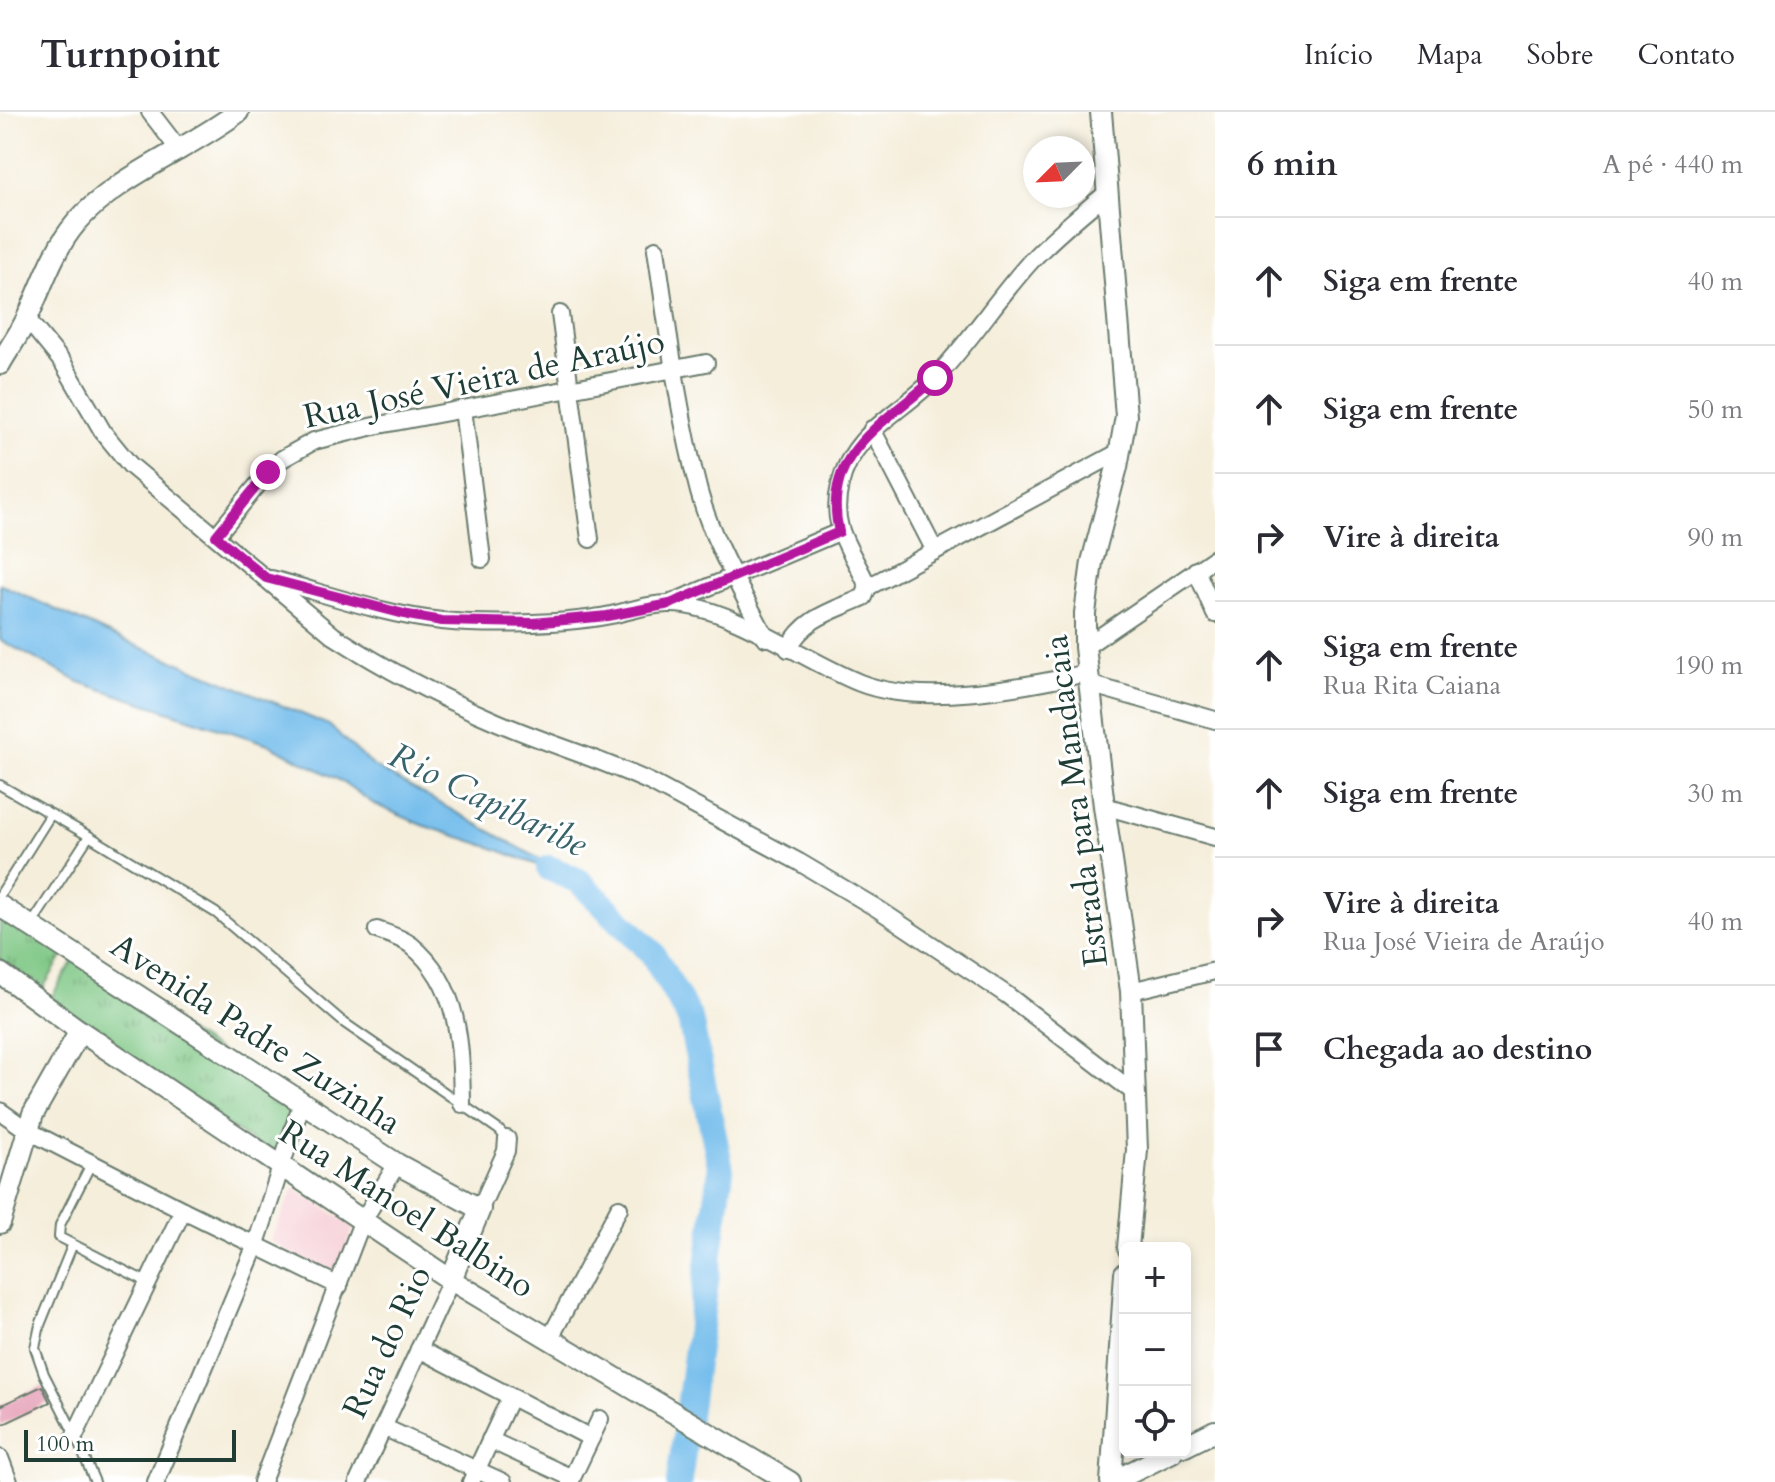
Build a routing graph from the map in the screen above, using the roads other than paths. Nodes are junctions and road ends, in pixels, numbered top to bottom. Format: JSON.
{"nodes":[{"id":1,"x":150,"y":112,"type":"edge"},
{"id":2,"x":238,"y":112,"type":"edge"},
{"id":3,"x":1101,"y":112,"type":"edge"},
{"id":4,"x":180,"y":151,"type":"junction"},
{"id":5,"x":1109,"y":191,"type":"junction"},
{"id":6,"x":656,"y":249,"type":"dead end"},
{"id":7,"x":560,"y":314,"type":"dead end"},
{"id":8,"x":27,"y":319,"type":"junction"},
{"id":9,"x":706,"y":363,"type":"dead end"},
{"id":10,"x":0,"y":364,"type":"edge"},
{"id":11,"x":673,"y":368,"type":"junction"},
{"id":12,"x":570,"y":391,"type":"junction"},
{"id":13,"x":463,"y":409,"type":"junction"},
{"id":14,"x":872,"y":429,"type":"junction"},
{"id":15,"x":1121,"y":451,"type":"junction"},
{"id":16,"x":839,"y":532,"type":"junction"},
{"id":17,"x":216,"y":536,"type":"junction"},
{"id":18,"x":590,"y":539,"type":"dead end"},
{"id":19,"x":935,"y":551,"type":"junction"},
{"id":20,"x":1215,"y":558,"type":"edge"},
{"id":21,"x":482,"y":559,"type":"dead end"},
{"id":22,"x":1196,"y":570,"type":"junction"},
{"id":23,"x":734,"y":575,"type":"junction"},
{"id":24,"x":266,"y":578,"type":"junction"},
{"id":25,"x":868,"y":587,"type":"junction"},
{"id":26,"x":670,"y":604,"type":"junction"},
{"id":27,"x":1215,"y":614,"type":"edge"},
{"id":28,"x":766,"y":638,"type":"junction"},
{"id":29,"x":1085,"y":647,"type":"junction"},
{"id":30,"x":788,"y":649,"type":"junction"},
{"id":31,"x":1088,"y":678,"type":"junction"},
{"id":32,"x":1215,"y":720,"type":"edge"},
{"id":33,"x":0,"y":785,"type":"edge"},
{"id":34,"x":1104,"y":806,"type":"junction"},
{"id":35,"x":51,"y":814,"type":"junction"},
{"id":36,"x":89,"y":836,"type":"junction"},
{"id":37,"x":1215,"y":837,"type":"edge"},
{"id":38,"x":0,"y":895,"type":"edge"},
{"id":39,"x":0,"y":906,"type":"edge"},
{"id":40,"x":30,"y":926,"type":"junction"},
{"id":41,"x":377,"y":930,"type":"dead end"},
{"id":42,"x":1215,"y":971,"type":"edge"},
{"id":43,"x":0,"y":973,"type":"edge"},
{"id":44,"x":1131,"y":991,"type":"junction"},
{"id":45,"x":80,"y":1031,"type":"junction"},
{"id":46,"x":1136,"y":1094,"type":"junction"},
{"id":47,"x":302,"y":1102,"type":"junction"},
{"id":48,"x":462,"y":1104,"type":"junction"},
{"id":49,"x":0,"y":1111,"type":"edge"},
{"id":50,"x":27,"y":1130,"type":"junction"},
{"id":51,"x":507,"y":1139,"type":"joint"},
{"id":52,"x":92,"y":1163,"type":"junction"},
{"id":53,"x":397,"y":1164,"type":"junction"},
{"id":54,"x":283,"y":1167,"type":"junction"},
{"id":55,"x":619,"y":1208,"type":"dead end"},
{"id":56,"x":480,"y":1209,"type":"junction"},
{"id":57,"x":183,"y":1210,"type":"junction"},
{"id":58,"x":362,"y":1222,"type":"junction"},
{"id":59,"x":0,"y":1223,"type":"edge"},
{"id":60,"x":1129,"y":1242,"type":"edge"},
{"id":61,"x":72,"y":1246,"type":"junction"},
{"id":62,"x":255,"y":1247,"type":"junction"},
{"id":63,"x":451,"y":1280,"type":"junction"},
{"id":64,"x":150,"y":1283,"type":"junction"},
{"id":65,"x":339,"y":1286,"type":"junction"},
{"id":66,"x":1122,"y":1314,"type":"edge"},
{"id":67,"x":550,"y":1338,"type":"junction"},
{"id":68,"x":419,"y":1349,"type":"junction"},
{"id":69,"x":510,"y":1398,"type":"junction"},
{"id":70,"x":600,"y":1419,"type":"dead end"},
{"id":71,"x":383,"y":1427,"type":"junction"},
{"id":72,"x":1215,"y":1431,"type":"edge"},
{"id":73,"x":75,"y":1435,"type":"junction"},
{"id":74,"x":591,"y":1438,"type":"junction"},
{"id":75,"x":490,"y":1440,"type":"junction"},
{"id":76,"x":1191,"y":1443,"type":"edge"},
{"id":77,"x":0,"y":1458,"type":"edge"},
{"id":78,"x":1164,"y":1458,"type":"edge"},
{"id":79,"x":1142,"y":1475,"type":"edge"},
{"id":80,"x":474,"y":1476,"type":"edge"},
{"id":81,"x":571,"y":1480,"type":"edge"},
{"id":82,"x":9,"y":1482,"type":"edge"},
{"id":83,"x":95,"y":1482,"type":"edge"},
{"id":84,"x":156,"y":1482,"type":"edge"},
{"id":85,"x":262,"y":1482,"type":"edge"},
{"id":86,"x":358,"y":1482,"type":"edge"},
{"id":87,"x":503,"y":1482,"type":"edge"},
{"id":88,"x":790,"y":1482,"type":"edge"},
{"id":89,"x":1112,"y":1482,"type":"edge"}],
"edges":[{"from":1,"to":4,"type":"street"},
{"from":2,"to":4,"type":"street"},
{"from":3,"to":5,"type":"street","name":"Estrada para Mandacaia"},
{"from":4,"to":8,"type":"street"},
{"from":5,"to":14,"type":"street"},
{"from":5,"to":15,"type":"street","name":"Estrada para Mandacaia"},
{"from":6,"to":11,"type":"street"},
{"from":7,"to":12,"type":"street"},
{"from":8,"to":10,"type":"street"},
{"from":8,"to":17,"type":"street"},
{"from":9,"to":11,"type":"street","name":"Rua José Vieira de Araújo"},
{"from":11,"to":12,"type":"street","name":"Rua José Vieira de Araújo"},
{"from":11,"to":23,"type":"street"},
{"from":12,"to":13,"type":"street","name":"Rua José Vieira de Araújo"},
{"from":12,"to":18,"type":"street"},
{"from":13,"to":17,"type":"street","name":"Rua José Vieira de Araújo"},
{"from":13,"to":21,"type":"street"},
{"from":14,"to":16,"type":"street"},
{"from":14,"to":19,"type":"street"},
{"from":15,"to":19,"type":"street"},
{"from":15,"to":29,"type":"street","name":"Estrada para Mandacaia"},
{"from":16,"to":23,"type":"street"},
{"from":16,"to":25,"type":"street"},
{"from":17,"to":24,"type":"street"},
{"from":19,"to":25,"type":"street"},
{"from":20,"to":22,"type":"street"},
{"from":22,"to":27,"type":"street"},
{"from":22,"to":29,"type":"street"},
{"from":23,"to":26,"type":"street"},
{"from":23,"to":28,"type":"street"},
{"from":24,"to":26,"type":"street"},
{"from":24,"to":46,"type":"street"},
{"from":25,"to":30,"type":"street"},
{"from":26,"to":28,"type":"street"},
{"from":28,"to":30,"type":"street"},
{"from":29,"to":31,"type":"street","name":"Estrada para Mandacaia"},
{"from":30,"to":31,"type":"street"},
{"from":31,"to":32,"type":"street"},
{"from":31,"to":34,"type":"street","name":"Estrada para Mandacaia"},
{"from":33,"to":35,"type":"lane"},
{"from":34,"to":37,"type":"street"},
{"from":34,"to":44,"type":"street","name":"Estrada para Mandacaia"},
{"from":35,"to":36,"type":"lane"},
{"from":35,"to":38,"type":"lane"},
{"from":36,"to":40,"type":"lane"},
{"from":36,"to":48,"type":"lane"},
{"from":39,"to":40,"type":"street","name":"Avenida Padre Zuzinha"},
{"from":40,"to":47,"type":"street","name":"Avenida Padre Zuzinha"},
{"from":41,"to":48,"type":"street"},
{"from":42,"to":44,"type":"street"},
{"from":43,"to":45,"type":"street","name":"Rua Manoel Balbino"},
{"from":44,"to":46,"type":"street","name":"Estrada para Mandacaia"},
{"from":45,"to":50,"type":"street"},
{"from":45,"to":54,"type":"street","name":"Rua Manoel Balbino"},
{"from":46,"to":60,"type":"street","name":"Estrada para Mandacaia"},
{"from":47,"to":53,"type":"street","name":"Avenida Padre Zuzinha"},
{"from":47,"to":54,"type":"street"},
{"from":48,"to":51,"type":"lane"},
{"from":49,"to":50,"type":"street"},
{"from":50,"to":52,"type":"street"},
{"from":50,"to":59,"type":"street"},
{"from":51,"to":56,"type":"street","name":"Rua do Rio"},
{"from":52,"to":57,"type":"street"},
{"from":52,"to":61,"type":"lane"},
{"from":53,"to":56,"type":"street","name":"Avenida Padre Zuzinha"},
{"from":53,"to":58,"type":"street"},
{"from":54,"to":58,"type":"street","name":"Rua Manoel Balbino"},
{"from":54,"to":62,"type":"street"},
{"from":55,"to":67,"type":"street"},
{"from":56,"to":63,"type":"street","name":"Rua do Rio"},
{"from":57,"to":62,"type":"street"},
{"from":57,"to":64,"type":"street"},
{"from":58,"to":63,"type":"street","name":"Rua Manoel Balbino"},
{"from":58,"to":65,"type":"street"},
{"from":61,"to":64,"type":"lane"},
{"from":61,"to":73,"type":"lane"},
{"from":62,"to":65,"type":"street"},
{"from":62,"to":84,"type":"street"},
{"from":63,"to":67,"type":"street","name":"Rua Manoel Balbino"},
{"from":63,"to":68,"type":"street","name":"Rua do Rio"},
{"from":64,"to":73,"type":"street"},
{"from":65,"to":85,"type":"street"},
{"from":66,"to":89,"type":"street"},
{"from":67,"to":88,"type":"street","name":"Rua Manoel Balbino"},
{"from":68,"to":69,"type":"street"},
{"from":68,"to":71,"type":"street","name":"Rua do Rio"},
{"from":69,"to":74,"type":"street"},
{"from":69,"to":75,"type":"street"},
{"from":70,"to":74,"type":"street"},
{"from":71,"to":80,"type":"street"},
{"from":71,"to":86,"type":"street","name":"Rua do Rio"},
{"from":72,"to":76,"type":"street"},
{"from":73,"to":83,"type":"lane"},
{"from":74,"to":81,"type":"street"},
{"from":75,"to":80,"type":"street"},
{"from":75,"to":81,"type":"street"},
{"from":77,"to":82,"type":"street"},
{"from":78,"to":79,"type":"street"},
{"from":79,"to":89,"type":"street"},
{"from":80,"to":87,"type":"street"}]}
